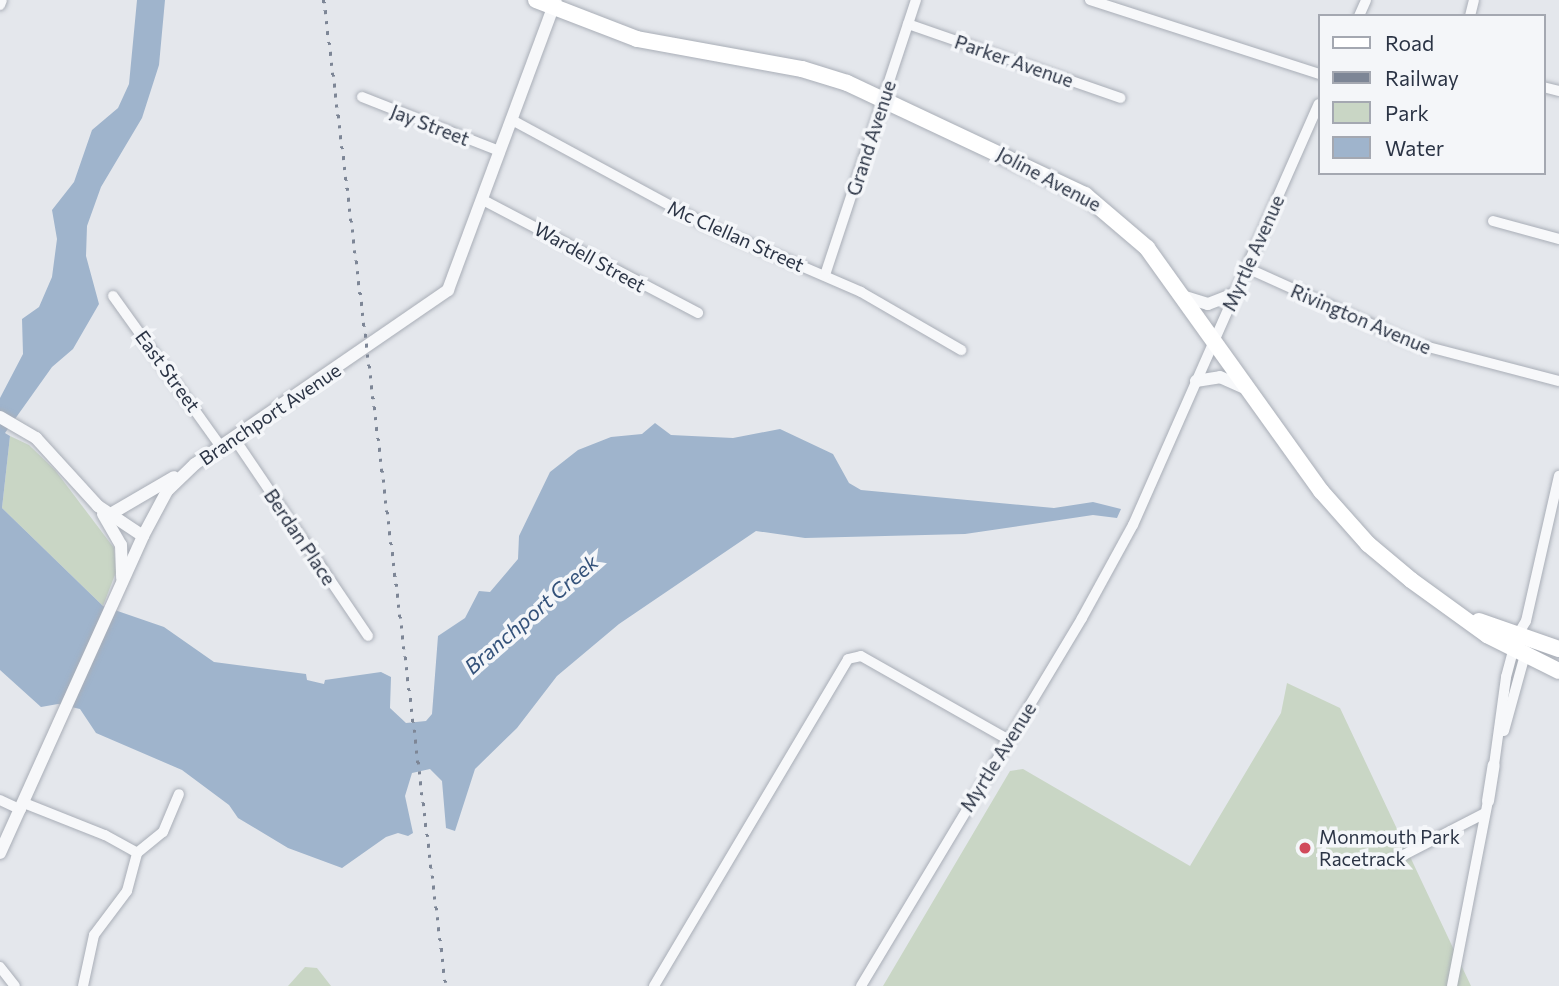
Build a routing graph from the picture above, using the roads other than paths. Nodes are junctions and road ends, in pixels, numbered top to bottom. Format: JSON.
{"nodes":[{"id":1,"x":2,"y":0,"type":"edge"},
{"id":2,"x":536,"y":0,"type":"edge"},
{"id":3,"x":916,"y":0,"type":"edge"},
{"id":4,"x":1090,"y":0,"type":"edge"},
{"id":5,"x":555,"y":4,"type":"edge"},
{"id":6,"x":0,"y":5,"type":"edge"},
{"id":7,"x":908,"y":24,"type":"junction"},
{"id":8,"x":1318,"y":74,"type":"edge"},
{"id":9,"x":362,"y":97,"type":"dead end"},
{"id":10,"x":1121,"y":98,"type":"dead end"},
{"id":11,"x":883,"y":99,"type":"junction"},
{"id":12,"x":1318,"y":106,"type":"edge"},
{"id":13,"x":512,"y":120,"type":"junction"},
{"id":14,"x":499,"y":152,"type":"junction"},
{"id":15,"x":483,"y":200,"type":"junction"},
{"id":16,"x":1493,"y":221,"type":"dead end"},
{"id":17,"x":1559,"y":239,"type":"edge"},
{"id":18,"x":1247,"y":268,"type":"junction"},
{"id":19,"x":825,"y":275,"type":"junction"},
{"id":20,"x":1234,"y":294,"type":"junction"},
{"id":21,"x":1179,"y":295,"type":"junction"},
{"id":22,"x":113,"y":296,"type":"dead end"},
{"id":23,"x":698,"y":313,"type":"dead end"},
{"id":24,"x":1212,"y":340,"type":"junction"},
{"id":25,"x":961,"y":350,"type":"dead end"},
{"id":26,"x":1559,"y":380,"type":"edge"},
{"id":27,"x":1196,"y":381,"type":"junction"},
{"id":28,"x":1246,"y":389,"type":"junction"},
{"id":29,"x":0,"y":417,"type":"edge"},
{"id":30,"x":233,"y":438,"type":"junction"},
{"id":31,"x":221,"y":447,"type":"junction"},
{"id":32,"x":195,"y":464,"type":"junction"},
{"id":33,"x":1559,"y":476,"type":"edge"},
{"id":34,"x":90,"y":497,"type":"junction"},
{"id":35,"x":109,"y":515,"type":"junction"},
{"id":36,"x":143,"y":536,"type":"junction"},
{"id":37,"x":120,"y":590,"type":"junction"},
{"id":38,"x":368,"y":636,"type":"dead end"},
{"id":39,"x":1521,"y":646,"type":"junction"},
{"id":40,"x":1559,"y":649,"type":"edge"},
{"id":41,"x":1559,"y":671,"type":"edge"},
{"id":42,"x":1009,"y":740,"type":"junction"},
{"id":43,"x":1494,"y":765,"type":"joint"},
{"id":44,"x":178,"y":794,"type":"dead end"},
{"id":45,"x":0,"y":800,"type":"edge"},
{"id":46,"x":23,"y":807,"type":"junction"},
{"id":47,"x":1486,"y":807,"type":"junction"},
{"id":48,"x":0,"y":853,"type":"edge"},
{"id":49,"x":137,"y":853,"type":"junction"},
{"id":50,"x":1394,"y":860,"type":"dead end"},
{"id":51,"x":0,"y":967,"type":"edge"},
{"id":52,"x":15,"y":986,"type":"edge"},
{"id":53,"x":83,"y":986,"type":"edge"},
{"id":54,"x":654,"y":986,"type":"edge"},
{"id":55,"x":861,"y":986,"type":"edge"},
{"id":56,"x":1452,"y":986,"type":"edge"}],
"edges":[{"from":1,"to":6,"type":"street"},
{"from":2,"to":5,"type":"main road","name":"Joline Avenue"},
{"from":3,"to":7,"type":"street","name":"Grand Avenue"},
{"from":4,"to":8,"type":"street"},
{"from":5,"to":11,"type":"main road","name":"Joline Avenue"},
{"from":5,"to":13,"type":"street","name":"Branchport Avenue"},
{"from":7,"to":10,"type":"street","name":"Parker Avenue"},
{"from":7,"to":11,"type":"street","name":"Grand Avenue"},
{"from":9,"to":14,"type":"street","name":"Jay Street"},
{"from":11,"to":19,"type":"street","name":"Grand Avenue"},
{"from":11,"to":21,"type":"main road","name":"Joline Avenue"},
{"from":12,"to":18,"type":"street","name":"Myrtle Avenue"},
{"from":13,"to":14,"type":"street","name":"Branchport Avenue"},
{"from":13,"to":19,"type":"street","name":"Mc Clellan Street"},
{"from":14,"to":15,"type":"street","name":"Branchport Avenue"},
{"from":15,"to":23,"type":"street","name":"Wardell Street"},
{"from":15,"to":30,"type":"street","name":"Branchport Avenue"},
{"from":16,"to":17,"type":"street"},
{"from":18,"to":20,"type":"street","name":"Myrtle Avenue"},
{"from":18,"to":26,"type":"street","name":"Rivington Avenue"},
{"from":19,"to":25,"type":"street","name":"Mc Clellan Street"},
{"from":20,"to":21,"type":"street"},
{"from":20,"to":24,"type":"street","name":"Myrtle Avenue"},
{"from":21,"to":24,"type":"main road","name":"Joline Avenue"},
{"from":22,"to":31,"type":"street","name":"East Street"},
{"from":24,"to":27,"type":"street","name":"Myrtle Avenue"},
{"from":24,"to":28,"type":"main road","name":"Joline Avenue"},
{"from":27,"to":28,"type":"street"},
{"from":27,"to":42,"type":"street","name":"Myrtle Avenue"},
{"from":28,"to":39,"type":"main road","name":"Joline Avenue"},
{"from":29,"to":34,"type":"street"},
{"from":30,"to":31,"type":"street","name":"Branchport Avenue"},
{"from":30,"to":38,"type":"street","name":"Berdan Place"},
{"from":31,"to":32,"type":"street","name":"Branchport Avenue"},
{"from":32,"to":35,"type":"street"},
{"from":32,"to":36,"type":"street","name":"Branchport Avenue"},
{"from":33,"to":39,"type":"street"},
{"from":34,"to":35,"type":"street"},
{"from":34,"to":37,"type":"street"},
{"from":35,"to":36,"type":"street"},
{"from":36,"to":37,"type":"street","name":"Branchport Avenue"},
{"from":37,"to":46,"type":"street","name":"Branchport Avenue"},
{"from":39,"to":40,"type":"main road"},
{"from":39,"to":41,"type":"main road"},
{"from":39,"to":43,"type":"street"},
{"from":42,"to":54,"type":"street"},
{"from":42,"to":55,"type":"street","name":"Myrtle Avenue"},
{"from":43,"to":47,"type":"street"},
{"from":44,"to":49,"type":"street"},
{"from":45,"to":46,"type":"street"},
{"from":46,"to":48,"type":"street","name":"Branchport Avenue"},
{"from":46,"to":49,"type":"street"},
{"from":47,"to":50,"type":"street"},
{"from":47,"to":56,"type":"street"},
{"from":49,"to":53,"type":"street"},
{"from":51,"to":52,"type":"street"}]}
